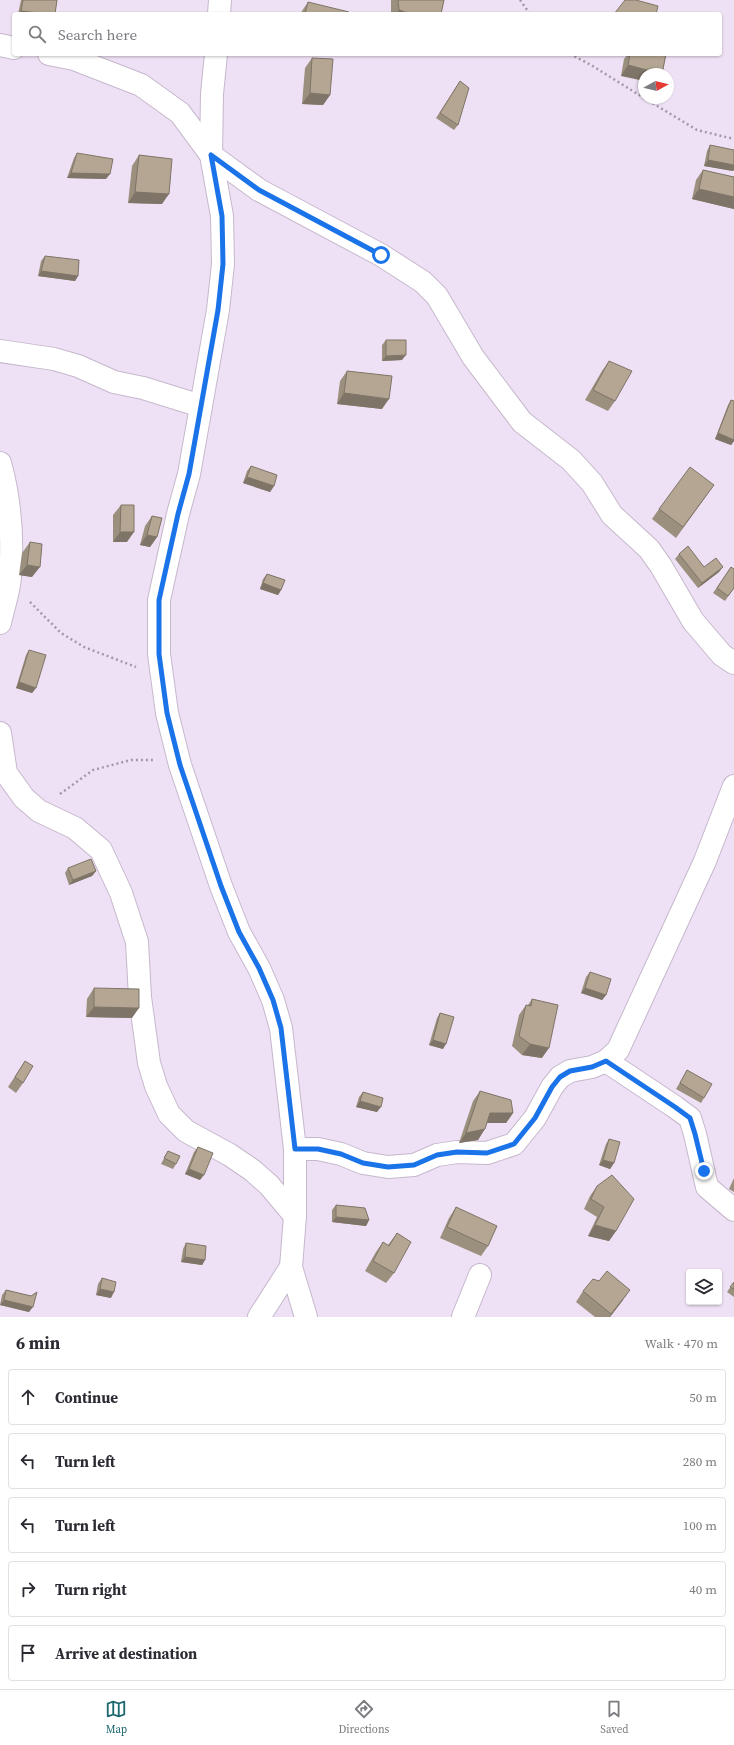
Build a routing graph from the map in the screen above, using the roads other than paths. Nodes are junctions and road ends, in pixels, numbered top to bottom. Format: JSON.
{"nodes":[{"id":1,"x":220,"y":0,"type":"edge"},
{"id":2,"x":219,"y":12,"type":"edge"},
{"id":3,"x":0,"y":45,"type":"edge"},
{"id":4,"x":12,"y":48,"type":"edge"},
{"id":5,"x":59,"y":56,"type":"edge"},
{"id":6,"x":216,"y":56,"type":"edge"},
{"id":7,"x":211,"y":155,"type":"junction"},
{"id":8,"x":0,"y":351,"type":"edge"},
{"id":9,"x":201,"y":406,"type":"junction"},
{"id":10,"x":0,"y":463,"type":"edge"},
{"id":11,"x":0,"y":623,"type":"edge"},
{"id":12,"x":734,"y":663,"type":"edge"},
{"id":13,"x":0,"y":733,"type":"edge"},
{"id":14,"x":734,"y":786,"type":"edge"},
{"id":15,"x":10,"y":790,"type":"edge"},
{"id":16,"x":606,"y":1061,"type":"junction"},
{"id":17,"x":295,"y":1149,"type":"junction"},
{"id":18,"x":734,"y":1210,"type":"edge"},
{"id":19,"x":295,"y":1216,"type":"junction"},
{"id":20,"x":291,"y":1267,"type":"junction"},
{"id":21,"x":480,"y":1275,"type":"dead end"},
{"id":22,"x":465,"y":1316,"type":"edge"},
{"id":23,"x":259,"y":1317,"type":"edge"},
{"id":24,"x":306,"y":1317,"type":"edge"}],
"edges":[{"from":1,"to":2,"type":"street"},
{"from":3,"to":4,"type":"street"},
{"from":5,"to":7,"type":"street"},
{"from":6,"to":7,"type":"street"},
{"from":7,"to":9,"type":"street"},
{"from":7,"to":12,"type":"street"},
{"from":8,"to":9,"type":"street"},
{"from":9,"to":17,"type":"street"},
{"from":10,"to":11,"type":"street"},
{"from":13,"to":15,"type":"street"},
{"from":14,"to":16,"type":"street"},
{"from":15,"to":19,"type":"street"},
{"from":16,"to":17,"type":"street"},
{"from":16,"to":18,"type":"street"},
{"from":17,"to":19,"type":"street"},
{"from":19,"to":20,"type":"street"},
{"from":20,"to":23,"type":"street"},
{"from":20,"to":24,"type":"street"},
{"from":21,"to":22,"type":"street"}]}
